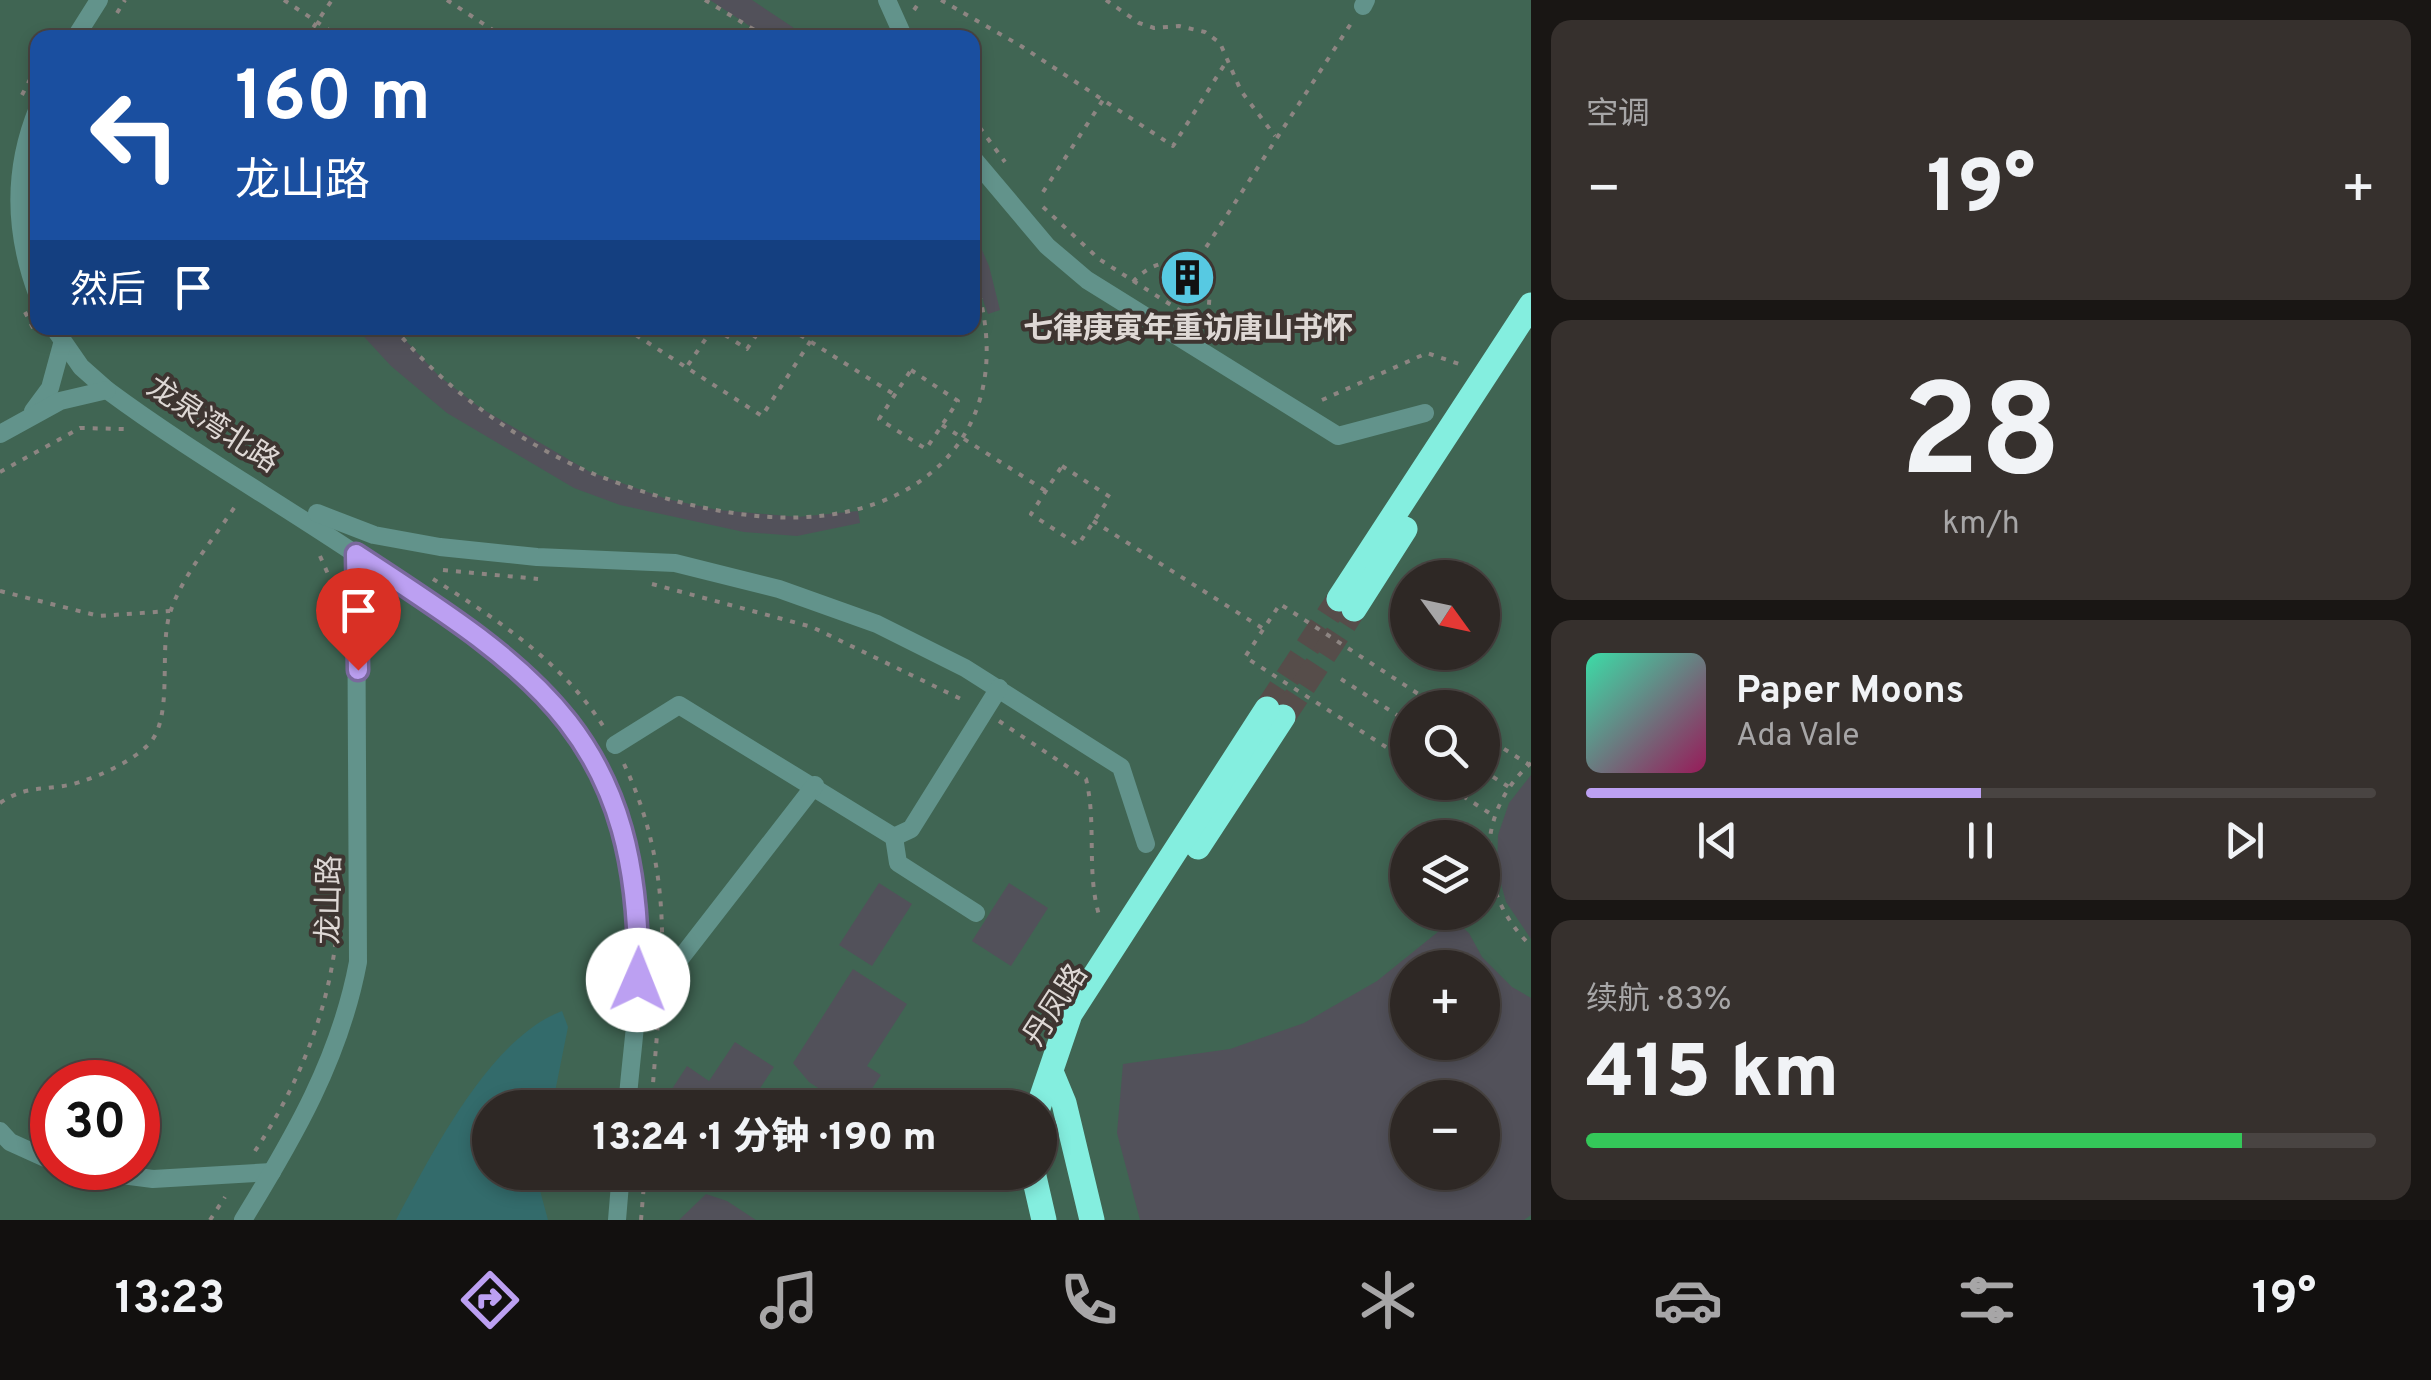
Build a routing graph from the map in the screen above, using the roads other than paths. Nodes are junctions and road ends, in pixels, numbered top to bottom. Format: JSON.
{"nodes":[{"id":1,"x":99,"y":0,"type":"edge"},
{"id":2,"x":887,"y":0,"type":"edge"},
{"id":3,"x":80,"y":30,"type":"edge"},
{"id":4,"x":900,"y":30,"type":"edge"},
{"id":5,"x":30,"y":126,"type":"edge"},
{"id":6,"x":980,"y":167,"type":"edge"},
{"id":7,"x":30,"y":276,"type":"edge"},
{"id":8,"x":1531,"y":305,"type":"edge"},
{"id":9,"x":1531,"y":334,"type":"edge"},
{"id":10,"x":51,"y":336,"type":"edge"},
{"id":11,"x":107,"y":390,"type":"junction"},
{"id":12,"x":1425,"y":413,"type":"dead end"},
{"id":13,"x":27,"y":419,"type":"junction"},
{"id":14,"x":0,"y":434,"type":"edge"},
{"id":15,"x":317,"y":512,"type":"dead end"},
{"id":16,"x":356,"y":554,"type":"junction"},
{"id":17,"x":999,"y":688,"type":"junction"},
{"id":18,"x":1275,"y":713,"type":"tunnel mouth"},
{"id":19,"x":615,"y":745,"type":"dead end"},
{"id":20,"x":814,"y":785,"type":"junction"},
{"id":21,"x":894,"y":837,"type":"junction"},
{"id":22,"x":1146,"y":844,"type":"dead end"},
{"id":23,"x":976,"y":913,"type":"dead end"},
{"id":24,"x":638,"y":980,"type":"junction"},
{"id":25,"x":1052,"y":1074,"type":"junction"},
{"id":26,"x":629,"y":1090,"type":"edge"},
{"id":27,"x":1045,"y":1090,"type":"edge"},
{"id":28,"x":0,"y":1131,"type":"edge"},
{"id":29,"x":30,"y":1151,"type":"edge"},
{"id":30,"x":272,"y":1172,"type":"junction"},
{"id":31,"x":160,"y":1179,"type":"edge"},
{"id":32,"x":620,"y":1190,"type":"edge"},
{"id":33,"x":1037,"y":1190,"type":"edge"},
{"id":34,"x":244,"y":1220,"type":"edge"},
{"id":35,"x":617,"y":1220,"type":"edge"},
{"id":36,"x":1044,"y":1220,"type":"edge"},
{"id":37,"x":1092,"y":1220,"type":"edge"}],
"edges":[{"from":1,"to":3,"type":"street"},
{"from":2,"to":4,"type":"street"},
{"from":5,"to":7,"type":"street"},
{"from":6,"to":12,"type":"street"},
{"from":8,"to":9,"type":"main road"},
{"from":10,"to":11,"type":"street","name":"龙泉湾北路"},
{"from":10,"to":13,"type":"street"},
{"from":11,"to":13,"type":"street"},
{"from":11,"to":16,"type":"street","name":"龙泉湾北路"},
{"from":13,"to":14,"type":"street"},
{"from":15,"to":17,"type":"street"},
{"from":16,"to":24,"type":"street","name":"龙泉湾北路"},
{"from":16,"to":30,"type":"street","name":"龙山路"},
{"from":17,"to":21,"type":"street"},
{"from":17,"to":22,"type":"street"},
{"from":18,"to":25,"type":"main road","name":"丹凤路"},
{"from":19,"to":20,"type":"street"},
{"from":20,"to":21,"type":"street"},
{"from":20,"to":24,"type":"street"},
{"from":21,"to":23,"type":"street"},
{"from":24,"to":26,"type":"street","name":"龙泉湾北路"},
{"from":25,"to":27,"type":"main road","name":"丹凤路"},
{"from":25,"to":37,"type":"main road"},
{"from":28,"to":29,"type":"street"},
{"from":30,"to":31,"type":"street"},
{"from":30,"to":34,"type":"street","name":"龙山路"},
{"from":32,"to":35,"type":"street"},
{"from":33,"to":36,"type":"main road"}]}
